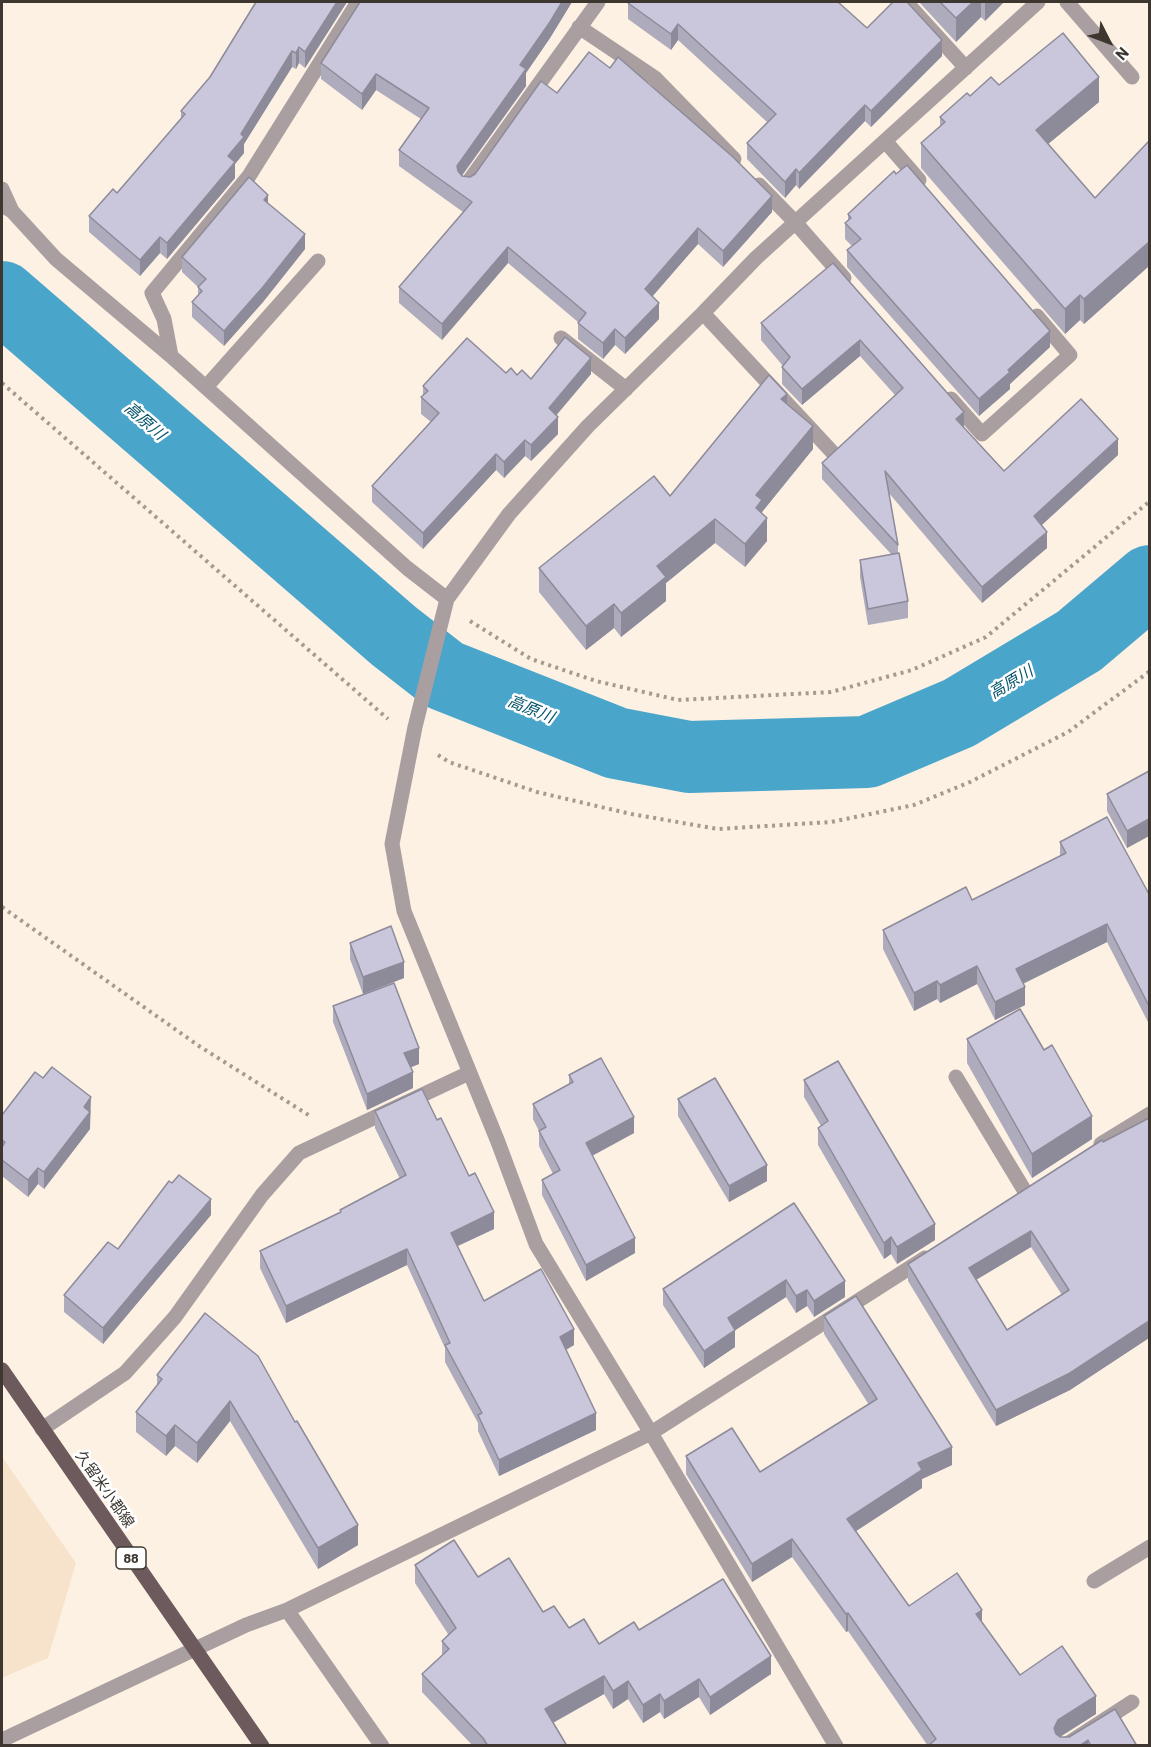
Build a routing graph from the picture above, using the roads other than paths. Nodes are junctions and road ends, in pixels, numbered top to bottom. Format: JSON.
{"nodes":[{"id":1,"x":358,"y":2,"type":"edge"},
{"id":2,"x":598,"y":2,"type":"edge"},
{"id":3,"x":906,"y":2,"type":"edge"},
{"id":4,"x":1038,"y":2,"type":"edge"},
{"id":5,"x":1066,"y":2,"type":"edge"},
{"id":6,"x":579,"y":27,"type":"junction"},
{"id":7,"x":966,"y":68,"type":"junction"},
{"id":8,"x":1132,"y":77,"type":"dead end"},
{"id":9,"x":885,"y":141,"type":"junction"},
{"id":10,"x":467,"y":184,"type":"edge"},
{"id":11,"x":2,"y":189,"type":"edge"},
{"id":12,"x":931,"y":194,"type":"edge"},
{"id":13,"x":7,"y":208,"type":"edge"},
{"id":14,"x":794,"y":221,"type":"junction"},
{"id":15,"x":318,"y":261,"type":"dead end"},
{"id":16,"x":857,"y":292,"type":"edge"},
{"id":17,"x":1024,"y":301,"type":"edge"},
{"id":18,"x":704,"y":313,"type":"junction"},
{"id":19,"x":561,"y":338,"type":"edge"},
{"id":20,"x":171,"y":356,"type":"junction"},
{"id":21,"x":206,"y":387,"type":"junction"},
{"id":22,"x":626,"y":389,"type":"junction"},
{"id":23,"x":943,"y":390,"type":"edge"},
{"id":24,"x":835,"y":455,"type":"edge"},
{"id":25,"x":447,"y":599,"type":"junction"},
{"id":26,"x":469,"y":1073,"type":"junction"},
{"id":27,"x":956,"y":1077,"type":"dead end"},
{"id":28,"x":1149,"y":1114,"type":"edge"},
{"id":29,"x":1092,"y":1150,"type":"edge"},
{"id":30,"x":1026,"y":1193,"type":"edge"},
{"id":31,"x":937,"y":1250,"type":"edge"},
{"id":32,"x":2,"y":1370,"type":"edge"},
{"id":33,"x":42,"y":1429,"type":"junction"},
{"id":34,"x":651,"y":1433,"type":"junction"},
{"id":35,"x":1149,"y":1547,"type":"edge"},
{"id":36,"x":1094,"y":1581,"type":"dead end"},
{"id":37,"x":287,"y":1610,"type":"junction"},
{"id":38,"x":194,"y":1649,"type":"junction"},
{"id":39,"x":1132,"y":1702,"type":"dead end"},
{"id":40,"x":2,"y":1740,"type":"edge"},
{"id":41,"x":830,"y":1744,"type":"edge"},
{"id":42,"x":262,"y":1746,"type":"edge"},
{"id":43,"x":382,"y":1746,"type":"edge"},
{"id":44,"x":1064,"y":1746,"type":"edge"}],
"edges":[{"from":1,"to":20,"type":"street"},
{"from":2,"to":6,"type":"street"},
{"from":3,"to":7,"type":"street"},
{"from":4,"to":7,"type":"street"},
{"from":5,"to":8,"type":"street"},
{"from":6,"to":10,"type":"street"},
{"from":6,"to":14,"type":"street"},
{"from":7,"to":9,"type":"street"},
{"from":9,"to":12,"type":"street"},
{"from":9,"to":14,"type":"street"},
{"from":11,"to":13,"type":"street"},
{"from":13,"to":20,"type":"street"},
{"from":14,"to":16,"type":"street"},
{"from":14,"to":18,"type":"street"},
{"from":15,"to":21,"type":"street"},
{"from":17,"to":23,"type":"street"},
{"from":18,"to":22,"type":"street"},
{"from":18,"to":24,"type":"street"},
{"from":19,"to":22,"type":"street"},
{"from":20,"to":21,"type":"street"},
{"from":21,"to":25,"type":"street"},
{"from":22,"to":25,"type":"street"},
{"from":25,"to":26,"type":"street"},
{"from":26,"to":33,"type":"street"},
{"from":26,"to":34,"type":"street"},
{"from":27,"to":30,"type":"street"},
{"from":28,"to":29,"type":"street"},
{"from":31,"to":34,"type":"street"},
{"from":32,"to":33,"type":"main road","name":"久留米小郡線","number":"88"},
{"from":33,"to":38,"type":"main road","name":"久留米小郡線","number":"88"},
{"from":34,"to":37,"type":"street"},
{"from":34,"to":41,"type":"street"},
{"from":35,"to":36,"type":"street"},
{"from":37,"to":38,"type":"street"},
{"from":37,"to":43,"type":"street"},
{"from":38,"to":40,"type":"street"},
{"from":38,"to":42,"type":"main road","name":"久留米小郡線","number":"88"},
{"from":39,"to":44,"type":"street"}]}
